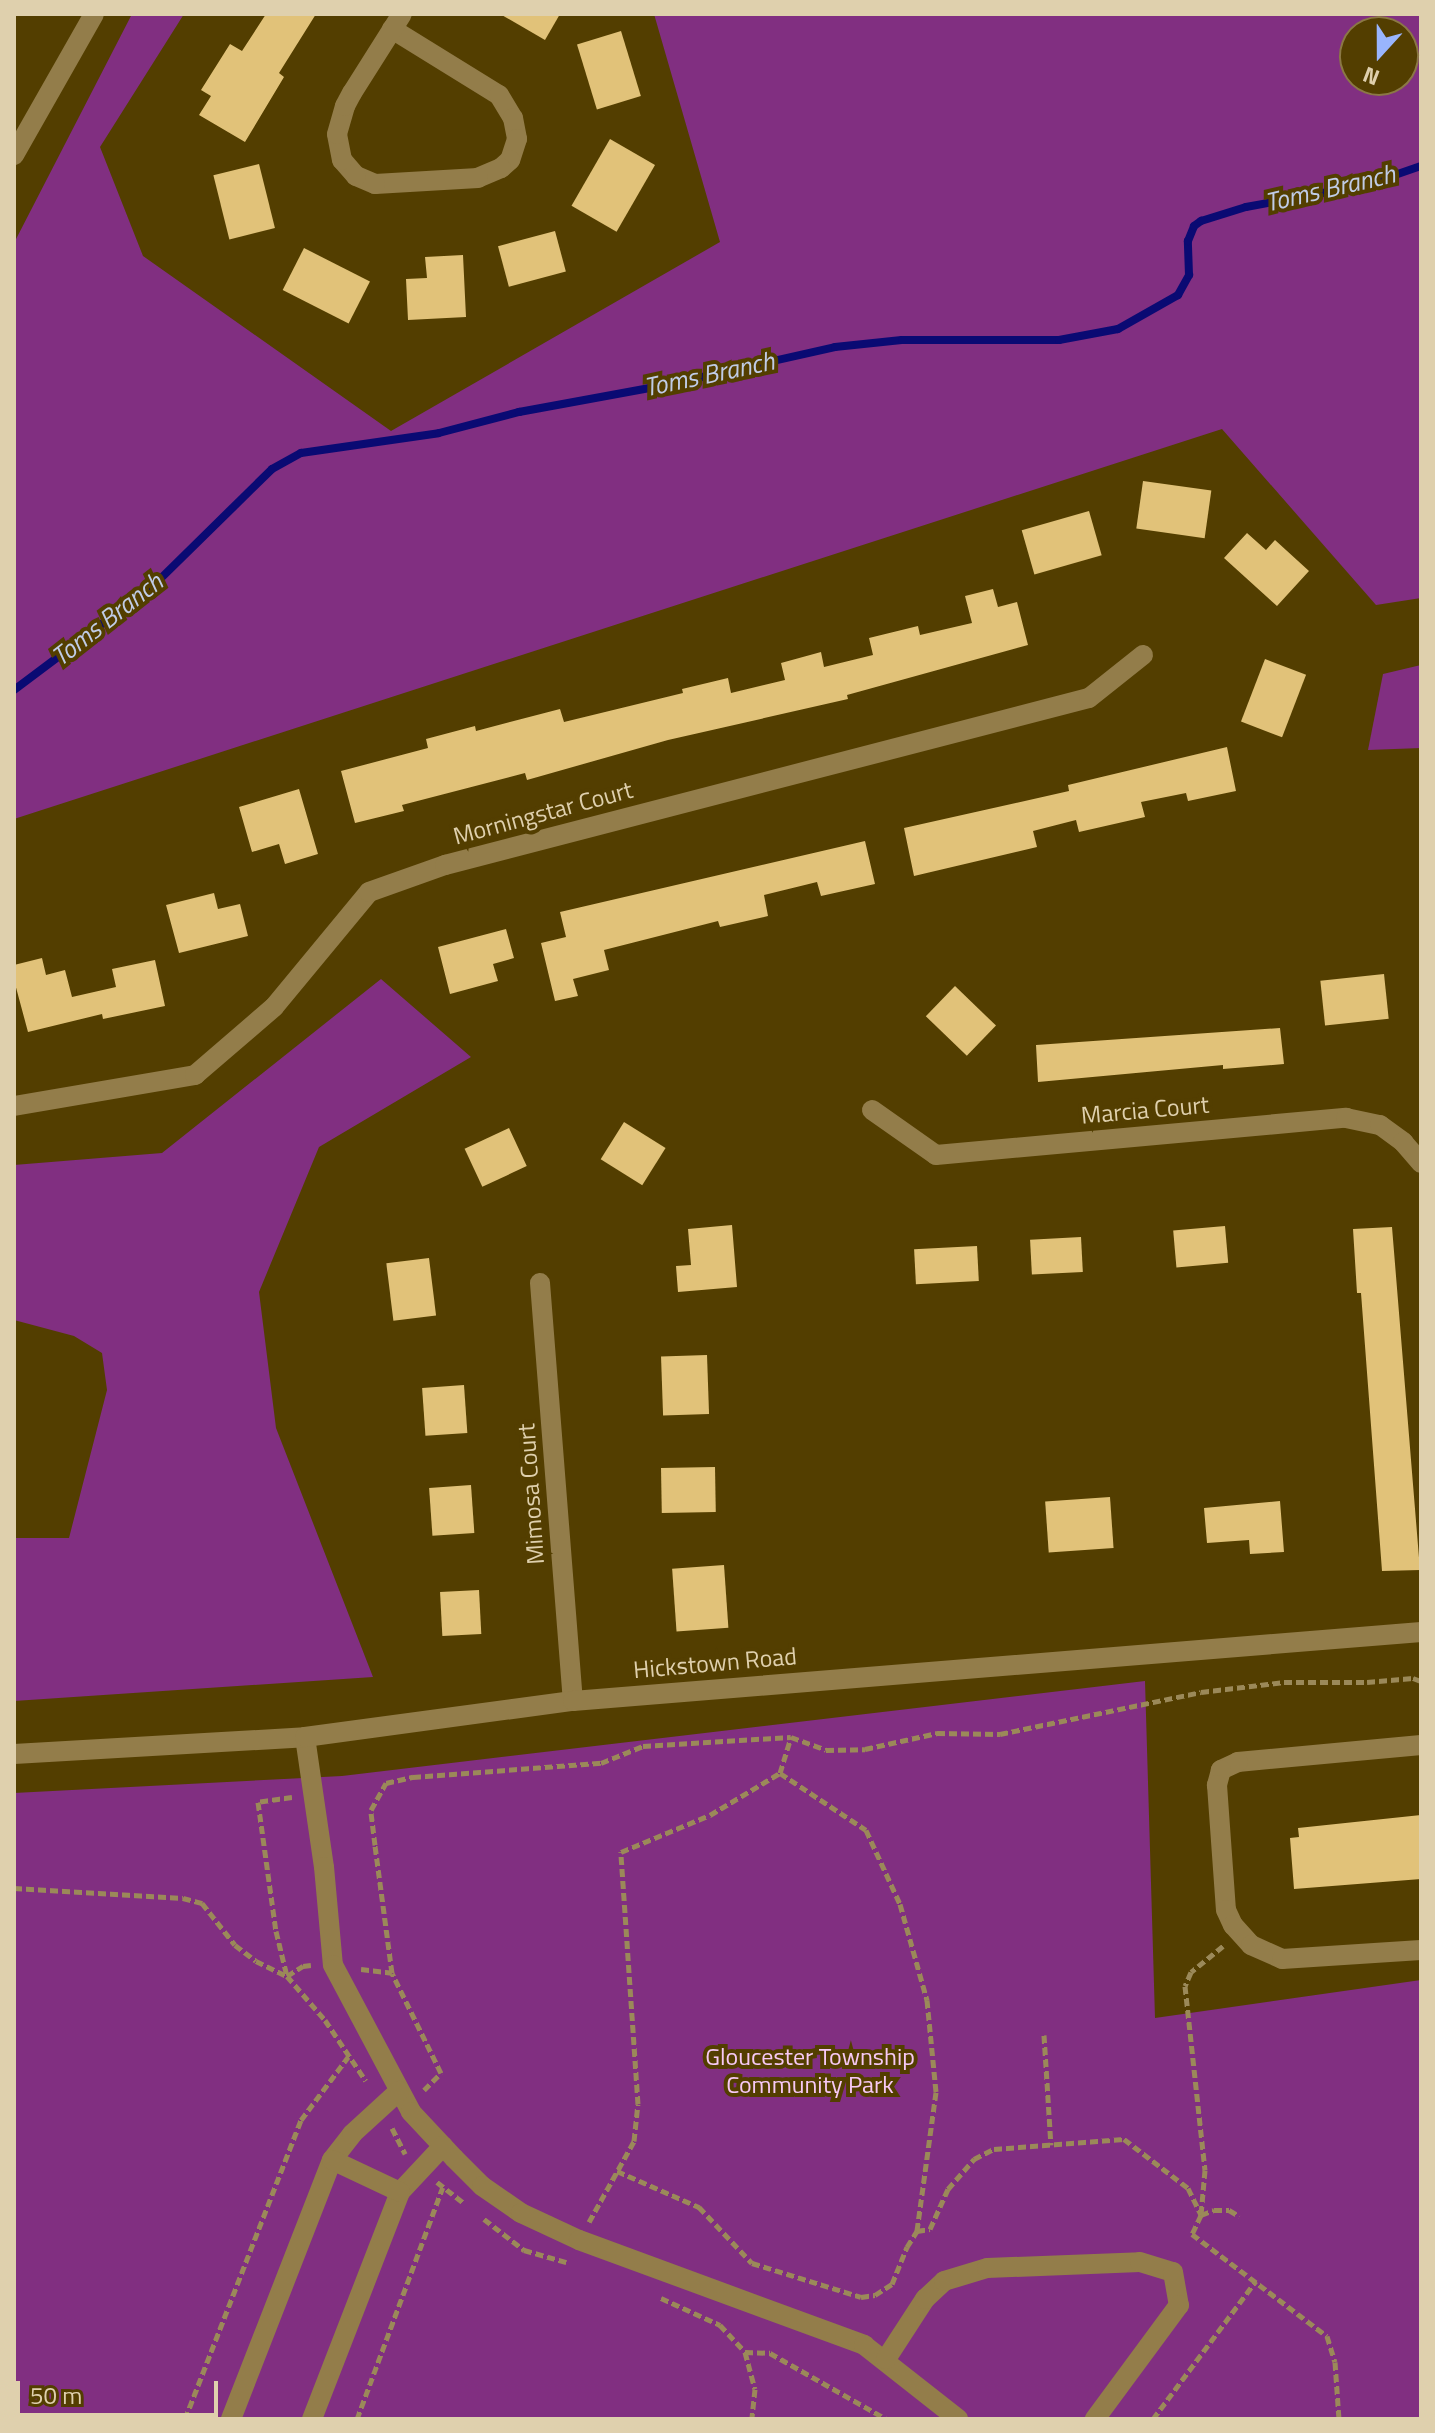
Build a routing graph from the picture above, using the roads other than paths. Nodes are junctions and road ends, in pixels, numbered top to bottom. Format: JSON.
{"nodes":[{"id":1,"x":94,"y":14,"type":"edge"},
{"id":2,"x":397,"y":21,"type":"edge"},
{"id":3,"x":14,"y":155,"type":"edge"},
{"id":4,"x":1143,"y":655,"type":"dead end"},
{"id":5,"x":14,"y":1106,"type":"edge"},
{"id":6,"x":872,"y":1110,"type":"dead end"},
{"id":7,"x":1421,"y":1163,"type":"edge"},
{"id":8,"x":540,"y":1283,"type":"dead end"},
{"id":9,"x":1421,"y":1632,"type":"edge"},
{"id":10,"x":573,"y":1701,"type":"junction"},
{"id":11,"x":305,"y":1737,"type":"junction"},
{"id":12,"x":1421,"y":1745,"type":"edge"},
{"id":13,"x":14,"y":1754,"type":"edge"},
{"id":14,"x":1421,"y":1950,"type":"edge"},
{"id":15,"x":399,"y":2091,"type":"junction"},
{"id":16,"x":443,"y":2146,"type":"junction"},
{"id":17,"x":332,"y":2160,"type":"junction"},
{"id":18,"x":400,"y":2192,"type":"junction"},
{"id":19,"x":886,"y":2359,"type":"junction"},
{"id":20,"x":231,"y":2419,"type":"edge"},
{"id":21,"x":312,"y":2419,"type":"edge"},
{"id":22,"x":958,"y":2419,"type":"edge"},
{"id":23,"x":1095,"y":2419,"type":"edge"}],
"edges":[{"from":1,"to":3,"type":"street"},
{"from":2,"to":2,"type":"street"},
{"from":4,"to":5,"type":"street","name":"Morningstar Court"},
{"from":6,"to":7,"type":"street","name":"Marcia Court"},
{"from":8,"to":10,"type":"street","name":"Mimosa Court"},
{"from":9,"to":10,"type":"street","name":"Hickstown Road"},
{"from":10,"to":11,"type":"street","name":"Hickstown Road"},
{"from":11,"to":13,"type":"street","name":"Hickstown Road"},
{"from":11,"to":15,"type":"street"},
{"from":12,"to":14,"type":"street"},
{"from":15,"to":16,"type":"street"},
{"from":15,"to":17,"type":"street"},
{"from":16,"to":18,"type":"street"},
{"from":16,"to":19,"type":"street"},
{"from":17,"to":18,"type":"street"},
{"from":17,"to":20,"type":"street"},
{"from":18,"to":21,"type":"street"},
{"from":19,"to":22,"type":"street"},
{"from":19,"to":23,"type":"street"}]}
